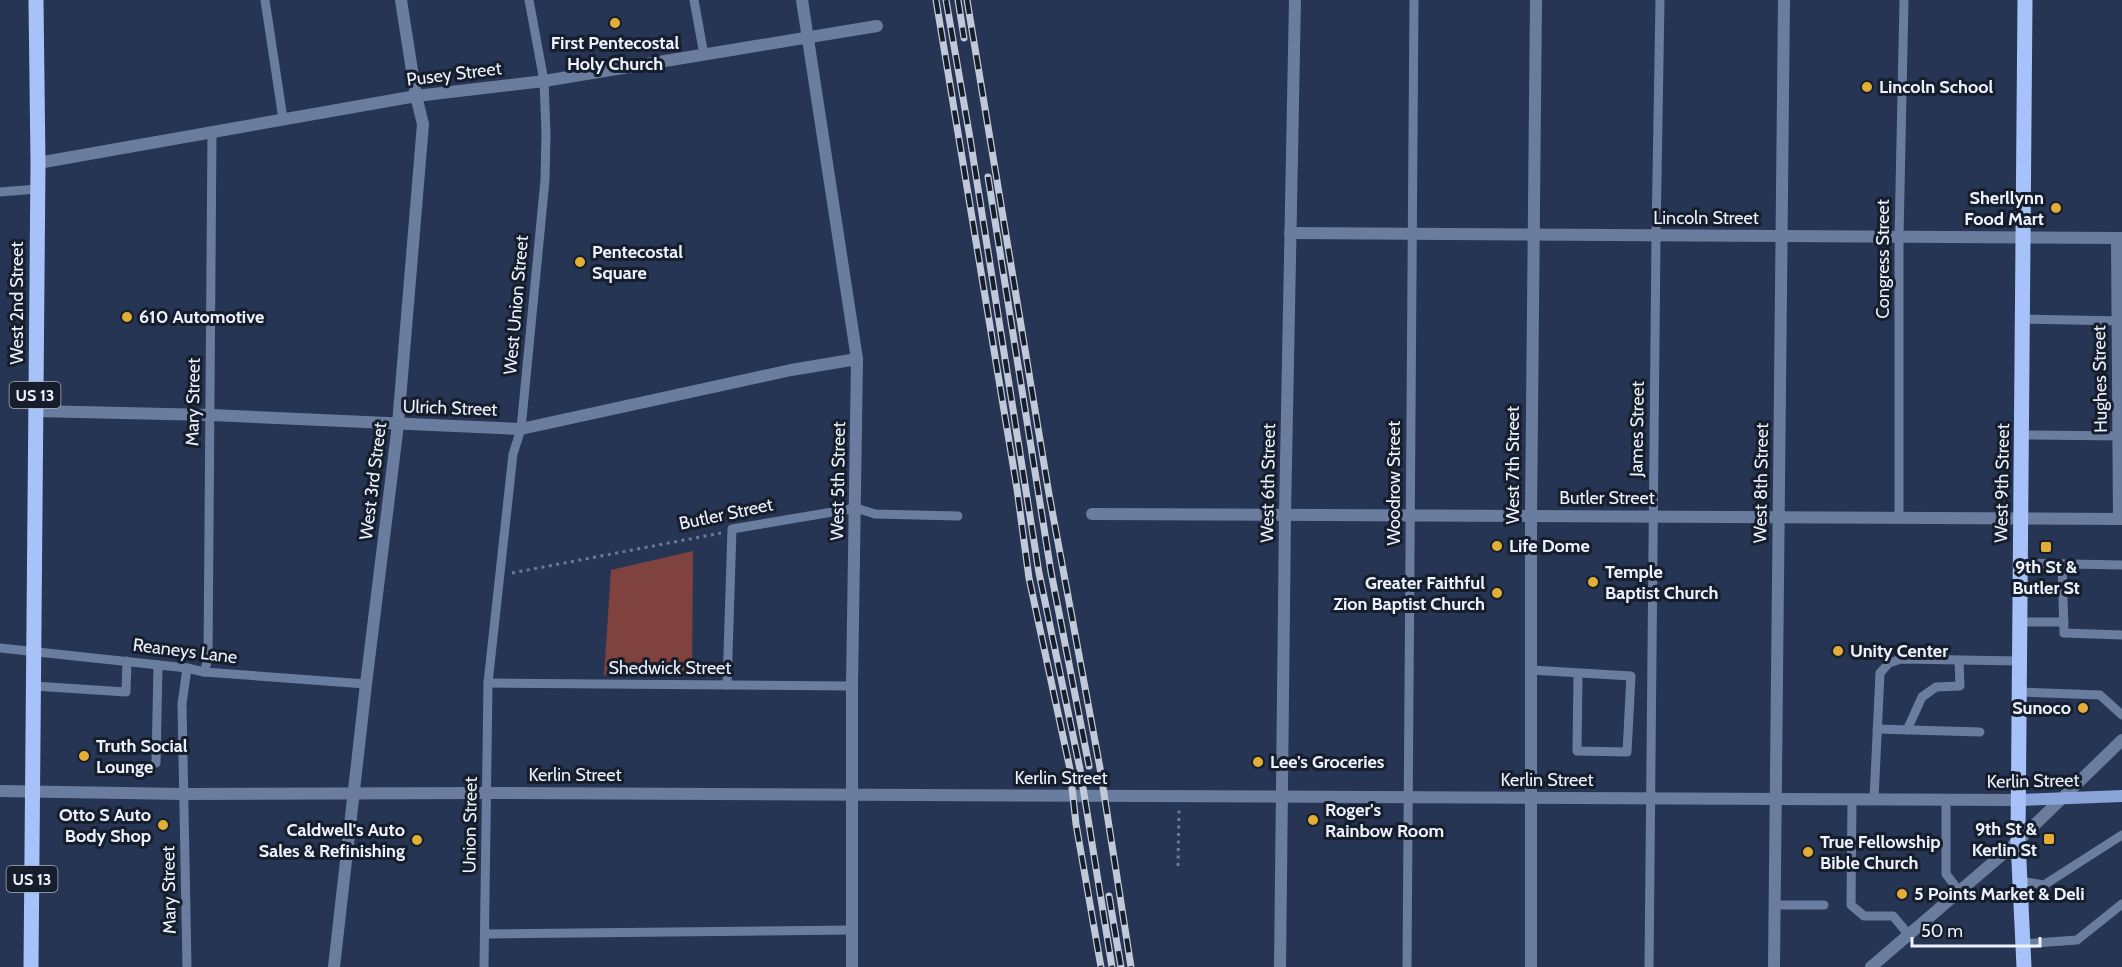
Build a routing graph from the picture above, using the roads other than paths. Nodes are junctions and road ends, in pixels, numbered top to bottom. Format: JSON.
{"nodes":[{"id":1,"x":36,"y":0,"type":"edge"},
{"id":2,"x":265,"y":0,"type":"edge"},
{"id":3,"x":401,"y":0,"type":"edge"},
{"id":4,"x":529,"y":0,"type":"edge"},
{"id":5,"x":694,"y":0,"type":"edge"},
{"id":6,"x":802,"y":0,"type":"edge"},
{"id":7,"x":1295,"y":0,"type":"edge"},
{"id":8,"x":1414,"y":0,"type":"edge"},
{"id":9,"x":1536,"y":0,"type":"edge"},
{"id":10,"x":1660,"y":0,"type":"edge"},
{"id":11,"x":1784,"y":0,"type":"edge"},
{"id":12,"x":1904,"y":0,"type":"edge"},
{"id":13,"x":2025,"y":0,"type":"edge"},
{"id":14,"x":877,"y":26,"type":"dead end"},
{"id":15,"x":809,"y":39,"type":"junction"},
{"id":16,"x":704,"y":55,"type":"junction"},
{"id":17,"x":544,"y":81,"type":"junction"},
{"id":18,"x":416,"y":96,"type":"junction"},
{"id":19,"x":283,"y":119,"type":"junction"},
{"id":20,"x":212,"y":132,"type":"junction"},
{"id":21,"x":38,"y":162,"type":"junction"},
{"id":22,"x":37,"y":189,"type":"junction"},
{"id":23,"x":0,"y":192,"type":"edge"},
{"id":24,"x":1290,"y":234,"type":"junction"},
{"id":25,"x":1412,"y":234,"type":"junction"},
{"id":26,"x":1532,"y":235,"type":"junction"},
{"id":27,"x":1656,"y":236,"type":"junction"},
{"id":28,"x":1781,"y":236,"type":"junction"},
{"id":29,"x":1899,"y":237,"type":"junction"},
{"id":30,"x":2024,"y":238,"type":"junction"},
{"id":31,"x":2120,"y":238,"type":"edge"},
{"id":32,"x":2023,"y":319,"type":"junction"},
{"id":33,"x":2120,"y":321,"type":"edge"},
{"id":34,"x":857,"y":359,"type":"junction"},
{"id":35,"x":35,"y":411,"type":"junction"},
{"id":36,"x":211,"y":415,"type":"junction"},
{"id":37,"x":398,"y":424,"type":"junction"},
{"id":38,"x":521,"y":429,"type":"junction"},
{"id":39,"x":2022,"y":435,"type":"junction"},
{"id":40,"x":2120,"y":435,"type":"edge"},
{"id":41,"x":856,"y":508,"type":"junction"},
{"id":42,"x":1092,"y":514,"type":"dead end"},
{"id":43,"x":1285,"y":515,"type":"junction"},
{"id":44,"x":958,"y":516,"type":"dead end"},
{"id":45,"x":1410,"y":516,"type":"junction"},
{"id":46,"x":1531,"y":516,"type":"junction"},
{"id":47,"x":1652,"y":517,"type":"junction"},
{"id":48,"x":1778,"y":517,"type":"junction"},
{"id":49,"x":1899,"y":518,"type":"junction"},
{"id":50,"x":2021,"y":518,"type":"junction"},
{"id":51,"x":2121,"y":519,"type":"edge"},
{"id":52,"x":2021,"y":563,"type":"junction"},
{"id":53,"x":2062,"y":564,"type":"junction"},
{"id":54,"x":2122,"y":566,"type":"edge"},
{"id":55,"x":2020,"y":622,"type":"junction"},
{"id":56,"x":2064,"y":622,"type":"junction"},
{"id":57,"x":2122,"y":635,"type":"edge"},
{"id":58,"x":0,"y":648,"type":"edge"},
{"id":59,"x":35,"y":651,"type":"junction"},
{"id":60,"x":1959,"y":660,"type":"junction"},
{"id":61,"x":127,"y":661,"type":"junction"},
{"id":62,"x":2020,"y":661,"type":"junction"},
{"id":63,"x":158,"y":665,"type":"junction"},
{"id":64,"x":187,"y":668,"type":"junction"},
{"id":65,"x":1531,"y":670,"type":"junction"},
{"id":66,"x":204,"y":672,"type":"junction"},
{"id":67,"x":1578,"y":673,"type":"junction"},
{"id":68,"x":488,"y":683,"type":"junction"},
{"id":69,"x":366,"y":684,"type":"junction"},
{"id":70,"x":727,"y":685,"type":"junction"},
{"id":71,"x":34,"y":686,"type":"junction"},
{"id":72,"x":852,"y":686,"type":"junction"},
{"id":73,"x":2020,"y":692,"type":"junction"},
{"id":74,"x":2122,"y":715,"type":"edge"},
{"id":75,"x":1877,"y":729,"type":"junction"},
{"id":76,"x":1907,"y":730,"type":"junction"},
{"id":77,"x":1980,"y":732,"type":"dead end"},
{"id":78,"x":2122,"y":740,"type":"edge"},
{"id":79,"x":156,"y":763,"type":"dead end"},
{"id":80,"x":0,"y":791,"type":"edge"},
{"id":81,"x":32,"y":791,"type":"junction"},
{"id":82,"x":354,"y":793,"type":"junction"},
{"id":83,"x":487,"y":793,"type":"junction"},
{"id":84,"x":184,"y":794,"type":"junction"},
{"id":85,"x":853,"y":795,"type":"junction"},
{"id":86,"x":2122,"y":796,"type":"edge"},
{"id":87,"x":1283,"y":797,"type":"junction"},
{"id":88,"x":1409,"y":797,"type":"junction"},
{"id":89,"x":1531,"y":798,"type":"junction"},
{"id":90,"x":1651,"y":798,"type":"junction"},
{"id":91,"x":1776,"y":799,"type":"junction"},
{"id":92,"x":1852,"y":799,"type":"junction"},
{"id":93,"x":1874,"y":799,"type":"junction"},
{"id":94,"x":1946,"y":800,"type":"junction"},
{"id":95,"x":2019,"y":800,"type":"junction"},
{"id":96,"x":2060,"y":800,"type":"junction"},
{"id":97,"x":2122,"y":836,"type":"edge"},
{"id":98,"x":2018,"y":841,"type":"junction"},
{"id":99,"x":2019,"y":881,"type":"junction"},
{"id":100,"x":1959,"y":891,"type":"junction"},
{"id":101,"x":1775,"y":904,"type":"junction"},
{"id":102,"x":2122,"y":904,"type":"edge"},
{"id":103,"x":1824,"y":905,"type":"dead end"},
{"id":104,"x":852,"y":930,"type":"junction"},
{"id":105,"x":485,"y":934,"type":"junction"},
{"id":106,"x":1909,"y":935,"type":"junction"},
{"id":107,"x":2023,"y":944,"type":"junction"},
{"id":108,"x":31,"y":967,"type":"edge"},
{"id":109,"x":187,"y":967,"type":"edge"},
{"id":110,"x":334,"y":967,"type":"edge"},
{"id":111,"x":484,"y":967,"type":"edge"},
{"id":112,"x":852,"y":967,"type":"edge"},
{"id":113,"x":1280,"y":967,"type":"edge"},
{"id":114,"x":1407,"y":967,"type":"edge"},
{"id":115,"x":1531,"y":967,"type":"edge"},
{"id":116,"x":1648,"y":967,"type":"edge"},
{"id":117,"x":1774,"y":967,"type":"edge"},
{"id":118,"x":1871,"y":967,"type":"edge"},
{"id":119,"x":2024,"y":967,"type":"edge"}],
"edges":[{"from":1,"to":21,"type":"main road","name":"West 2nd Street","number":"US 13"},
{"from":2,"to":19,"type":"lane"},
{"from":3,"to":18,"type":"street","name":"West 3rd Street"},
{"from":4,"to":17,"type":"lane","name":"West Union Street"},
{"from":5,"to":16,"type":"lane"},
{"from":6,"to":15,"type":"street","name":"West 5th Street"},
{"from":7,"to":24,"type":"street","name":"West 6th Street"},
{"from":8,"to":25,"type":"lane","name":"Woodrow Street"},
{"from":9,"to":26,"type":"street","name":"West 7th Street"},
{"from":10,"to":27,"type":"lane","name":"James Street"},
{"from":11,"to":28,"type":"street","name":"West 8th Street"},
{"from":12,"to":29,"type":"lane","name":"Congress Street"},
{"from":13,"to":30,"type":"main road","name":"West 9th Street"},
{"from":14,"to":15,"type":"street","name":"Pusey Street"},
{"from":15,"to":16,"type":"street","name":"Pusey Street"},
{"from":15,"to":34,"type":"street","name":"West 5th Street"},
{"from":16,"to":17,"type":"street","name":"Pusey Street"},
{"from":17,"to":18,"type":"street","name":"Pusey Street"},
{"from":17,"to":38,"type":"lane","name":"West Union Street"},
{"from":18,"to":19,"type":"street","name":"Pusey Street"},
{"from":18,"to":37,"type":"street","name":"West 3rd Street"},
{"from":19,"to":20,"type":"street","name":"Pusey Street"},
{"from":20,"to":21,"type":"street","name":"Pusey Street"},
{"from":20,"to":36,"type":"lane","name":"Mary Street"},
{"from":21,"to":22,"type":"main road","name":"West 2nd Street","number":"US 13"},
{"from":22,"to":23,"type":"lane"},
{"from":22,"to":35,"type":"main road","name":"West 2nd Street","number":"US 13"},
{"from":24,"to":25,"type":"street","name":"Lincoln Street"},
{"from":24,"to":43,"type":"street","name":"West 6th Street"},
{"from":25,"to":26,"type":"street","name":"Lincoln Street"},
{"from":25,"to":45,"type":"lane","name":"Woodrow Street"},
{"from":26,"to":27,"type":"street","name":"Lincoln Street"},
{"from":26,"to":46,"type":"street","name":"West 7th Street"},
{"from":27,"to":28,"type":"street","name":"Lincoln Street"},
{"from":27,"to":47,"type":"lane","name":"James Street"},
{"from":28,"to":29,"type":"street","name":"Lincoln Street"},
{"from":28,"to":48,"type":"street","name":"West 8th Street"},
{"from":29,"to":30,"type":"street","name":"Lincoln Street"},
{"from":29,"to":49,"type":"lane","name":"Congress Street"},
{"from":30,"to":31,"type":"street","name":"Lincoln Street"},
{"from":30,"to":32,"type":"main road","name":"West 9th Street"},
{"from":31,"to":33,"type":"street","name":"Hughes Street"},
{"from":32,"to":33,"type":"lane"},
{"from":32,"to":39,"type":"main road","name":"West 9th Street"},
{"from":33,"to":40,"type":"street","name":"Hughes Street"},
{"from":34,"to":38,"type":"street","name":"Ulrich Street"},
{"from":34,"to":41,"type":"street","name":"West 5th Street"},
{"from":35,"to":36,"type":"street","name":"Ulrich Street"},
{"from":35,"to":59,"type":"main road","name":"West 2nd Street","number":"US 13"},
{"from":36,"to":37,"type":"street","name":"Ulrich Street"},
{"from":36,"to":66,"type":"lane","name":"Mary Street"},
{"from":37,"to":38,"type":"street","name":"Ulrich Street"},
{"from":37,"to":69,"type":"street","name":"West 3rd Street"},
{"from":38,"to":68,"type":"lane","name":"West Union Street"},
{"from":39,"to":40,"type":"lane"},
{"from":39,"to":50,"type":"main road","name":"West 9th Street"},
{"from":40,"to":51,"type":"street","name":"Hughes Street"},
{"from":41,"to":44,"type":"lane","name":"Butler Street"},
{"from":41,"to":70,"type":"lane","name":"Butler Street"},
{"from":41,"to":72,"type":"street","name":"West 5th Street"},
{"from":42,"to":43,"type":"street","name":"Butler Street"},
{"from":43,"to":45,"type":"street","name":"Butler Street"},
{"from":43,"to":87,"type":"street","name":"West 6th Street"},
{"from":45,"to":46,"type":"street","name":"Butler Street"},
{"from":45,"to":88,"type":"lane","name":"Woodrow Street"},
{"from":46,"to":47,"type":"street","name":"Butler Street"},
{"from":46,"to":65,"type":"street","name":"West 7th Street"},
{"from":47,"to":48,"type":"street","name":"Butler Street"},
{"from":47,"to":90,"type":"lane","name":"James Street"},
{"from":48,"to":49,"type":"street","name":"Butler Street"},
{"from":48,"to":91,"type":"street","name":"West 8th Street"},
{"from":49,"to":50,"type":"street","name":"Butler Street"},
{"from":50,"to":51,"type":"street","name":"Butler Street"},
{"from":50,"to":52,"type":"main road","name":"West 9th Street"},
{"from":52,"to":53,"type":"lane"},
{"from":52,"to":55,"type":"main road","name":"West 9th Street"},
{"from":53,"to":54,"type":"lane"},
{"from":53,"to":56,"type":"lane"},
{"from":55,"to":56,"type":"lane"},
{"from":55,"to":62,"type":"main road","name":"West 9th Street"},
{"from":56,"to":57,"type":"lane"},
{"from":58,"to":59,"type":"lane","name":"Reaneys Lane"},
{"from":59,"to":61,"type":"lane","name":"Reaneys Lane"},
{"from":59,"to":71,"type":"main road","name":"West 2nd Street","number":"US 13"},
{"from":60,"to":62,"type":"lane"},
{"from":60,"to":75,"type":"lane"},
{"from":60,"to":76,"type":"lane"},
{"from":61,"to":63,"type":"lane","name":"Reaneys Lane"},
{"from":61,"to":71,"type":"lane"},
{"from":62,"to":73,"type":"main road","name":"West 9th Street"},
{"from":63,"to":64,"type":"lane","name":"Reaneys Lane"},
{"from":63,"to":79,"type":"lane"},
{"from":64,"to":66,"type":"lane","name":"Reaneys Lane"},
{"from":64,"to":84,"type":"lane","name":"Mary Street"},
{"from":65,"to":67,"type":"lane"},
{"from":65,"to":89,"type":"street","name":"West 7th Street"},
{"from":66,"to":69,"type":"lane","name":"Reaneys Lane"},
{"from":67,"to":67,"type":"lane"},
{"from":68,"to":70,"type":"lane","name":"Shedwick Street"},
{"from":68,"to":83,"type":"lane","name":"Union Street"},
{"from":69,"to":82,"type":"street","name":"West 3rd Street"},
{"from":70,"to":72,"type":"lane","name":"Shedwick Street"},
{"from":71,"to":81,"type":"main road","name":"West 2nd Street","number":"US 13"},
{"from":72,"to":85,"type":"street","name":"West 5th Street"},
{"from":73,"to":74,"type":"lane"},
{"from":73,"to":95,"type":"main road","name":"West 9th Street"},
{"from":75,"to":76,"type":"lane"},
{"from":75,"to":93,"type":"lane"},
{"from":76,"to":77,"type":"lane"},
{"from":78,"to":96,"type":"street"},
{"from":80,"to":81,"type":"street","name":"Kerlin Street"},
{"from":81,"to":84,"type":"street","name":"Kerlin Street"},
{"from":81,"to":108,"type":"main road","name":"West 2nd Street","number":"US 13"},
{"from":82,"to":83,"type":"street","name":"Kerlin Street"},
{"from":82,"to":84,"type":"street","name":"Kerlin Street"},
{"from":82,"to":110,"type":"street","name":"West 3rd Street"},
{"from":83,"to":85,"type":"street","name":"Kerlin Street"},
{"from":83,"to":105,"type":"lane","name":"Union Street"},
{"from":84,"to":109,"type":"lane","name":"Mary Street"},
{"from":85,"to":87,"type":"street","name":"Kerlin Street"},
{"from":85,"to":104,"type":"street","name":"West 5th Street"},
{"from":86,"to":96,"type":"main road","name":"Kerlin Street"},
{"from":87,"to":88,"type":"street","name":"Kerlin Street"},
{"from":87,"to":113,"type":"street","name":"West 6th Street"},
{"from":88,"to":89,"type":"street","name":"Kerlin Street"},
{"from":88,"to":114,"type":"lane","name":"Woodrow Street"},
{"from":89,"to":90,"type":"street","name":"Kerlin Street"},
{"from":89,"to":115,"type":"street","name":"West 7th Street"},
{"from":90,"to":91,"type":"street","name":"Kerlin Street"},
{"from":90,"to":116,"type":"lane","name":"James Street"},
{"from":91,"to":92,"type":"street","name":"Kerlin Street"},
{"from":91,"to":101,"type":"street","name":"West 8th Street"},
{"from":92,"to":93,"type":"street","name":"Kerlin Street"},
{"from":92,"to":106,"type":"lane"},
{"from":93,"to":94,"type":"street","name":"Kerlin Street"},
{"from":94,"to":95,"type":"street","name":"Kerlin Street"},
{"from":94,"to":100,"type":"lane"},
{"from":95,"to":96,"type":"main road","name":"Kerlin Street"},
{"from":95,"to":98,"type":"main road","name":"West 9th Street"},
{"from":96,"to":98,"type":"street"},
{"from":97,"to":99,"type":"lane"},
{"from":98,"to":99,"type":"main road","name":"West 9th Street"},
{"from":98,"to":100,"type":"street"},
{"from":99,"to":107,"type":"main road","name":"West 9th Street"},
{"from":100,"to":106,"type":"street"},
{"from":101,"to":103,"type":"lane"},
{"from":101,"to":117,"type":"street","name":"West 8th Street"},
{"from":102,"to":107,"type":"lane"},
{"from":104,"to":105,"type":"lane"},
{"from":104,"to":112,"type":"street","name":"West 5th Street"},
{"from":105,"to":111,"type":"lane","name":"Union Street"},
{"from":106,"to":118,"type":"street"},
{"from":107,"to":119,"type":"main road","name":"West 9th Street"}]}
